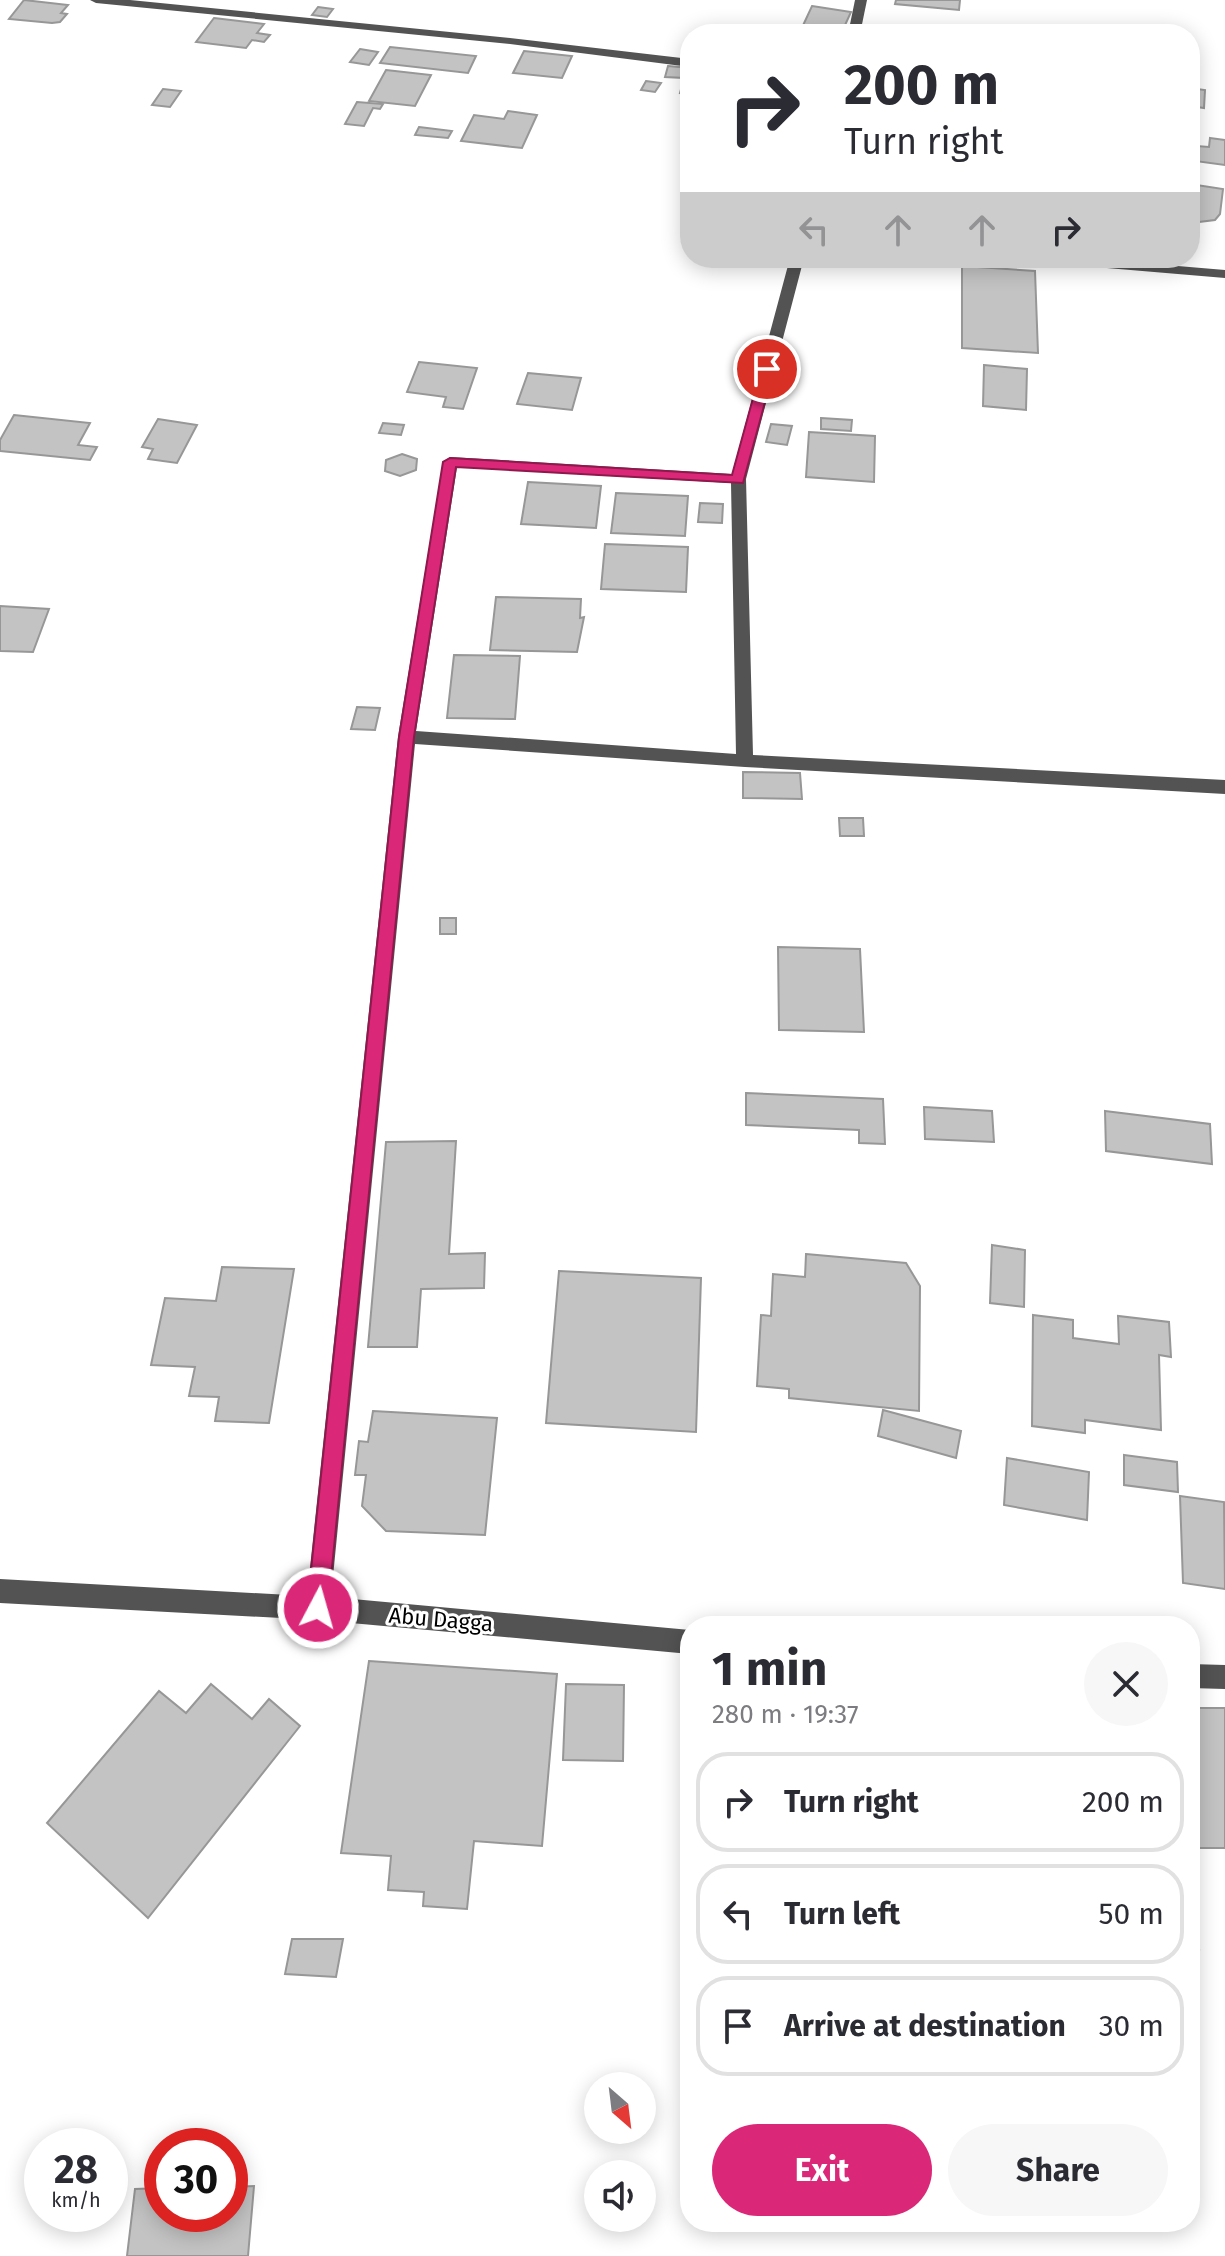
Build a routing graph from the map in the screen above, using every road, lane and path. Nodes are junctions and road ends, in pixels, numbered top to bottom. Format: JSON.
{"nodes":[{"id":1,"x":96,"y":0,"type":"edge"},
{"id":2,"x":861,"y":0,"type":"edge"},
{"id":3,"x":856,"y":24,"type":"edge"},
{"id":4,"x":680,"y":62,"type":"edge"},
{"id":5,"x":794,"y":268,"type":"edge"},
{"id":6,"x":1154,"y":268,"type":"edge"},
{"id":7,"x":1225,"y":274,"type":"edge"},
{"id":8,"x":738,"y":479,"type":"junction"},
{"id":9,"x":407,"y":737,"type":"junction"},
{"id":10,"x":745,"y":761,"type":"junction"},
{"id":11,"x":1225,"y":787,"type":"edge"},
{"id":12,"x":0,"y":1591,"type":"edge"},
{"id":13,"x":318,"y":1608,"type":"junction"},
{"id":14,"x":680,"y":1641,"type":"edge"},
{"id":15,"x":1200,"y":1676,"type":"edge"},
{"id":16,"x":1225,"y":1677,"type":"edge"}],
"edges":[{"from":1,"to":4,"type":"street"},
{"from":2,"to":3,"type":"street"},
{"from":5,"to":8,"type":"street"},
{"from":6,"to":7,"type":"street"},
{"from":8,"to":9,"type":"street"},
{"from":8,"to":10,"type":"street"},
{"from":9,"to":10,"type":"street"},
{"from":9,"to":13,"type":"street"},
{"from":10,"to":11,"type":"street"},
{"from":12,"to":13,"type":"street","name":"Abu Dagga"},
{"from":13,"to":14,"type":"street","name":"Abu Dagga"},
{"from":15,"to":16,"type":"street"}]}
